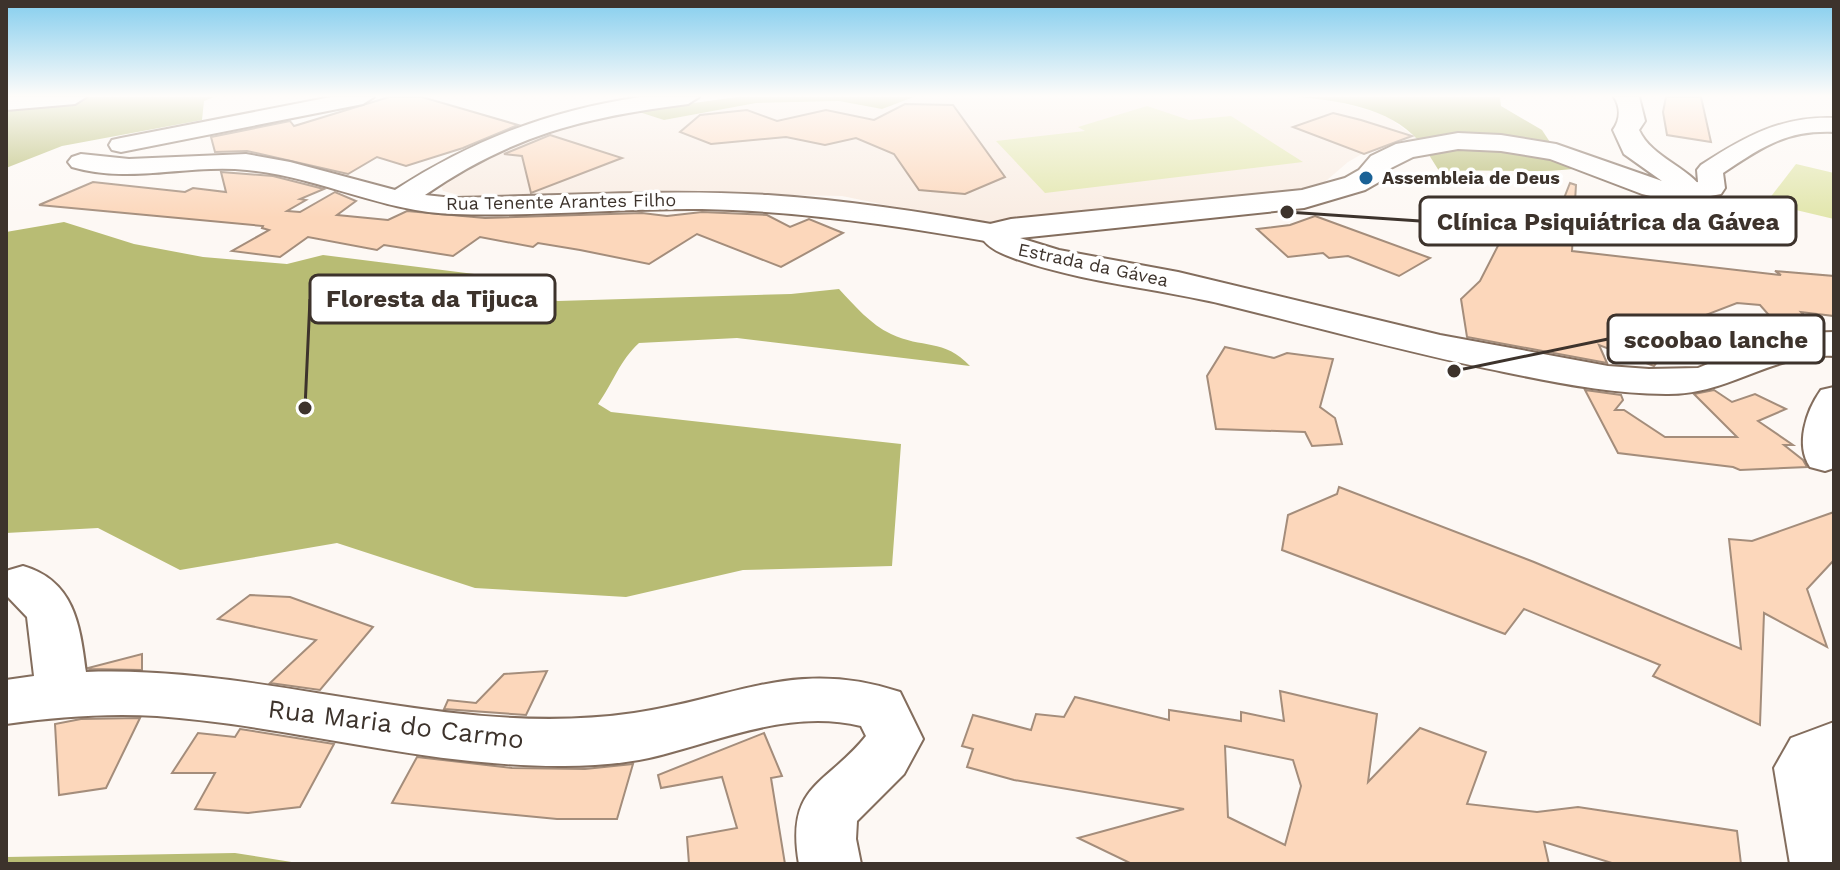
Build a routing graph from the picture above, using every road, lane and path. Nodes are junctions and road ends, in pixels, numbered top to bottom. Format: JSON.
{"nodes":[{"id":1,"x":162,"y":138,"type":"edge"},
{"id":2,"x":513,"y":138,"type":"edge"},
{"id":3,"x":1629,"y":138,"type":"edge"},
{"id":4,"x":1762,"y":138,"type":"edge"},
{"id":5,"x":1690,"y":192,"type":"junction"},
{"id":6,"x":400,"y":199,"type":"junction"},
{"id":7,"x":997,"y":234,"type":"junction"},
{"id":8,"x":1834,"y":344,"type":"edge"},
{"id":9,"x":1834,"y":398,"type":"edge"},
{"id":10,"x":1825,"y":458,"type":"dead end"},
{"id":11,"x":23,"y":583,"type":"dead end"},
{"id":12,"x":62,"y":693,"type":"junction"},
{"id":13,"x":6,"y":702,"type":"edge"},
{"id":14,"x":1834,"y":746,"type":"edge"},
{"id":15,"x":830,"y":864,"type":"edge"},
{"id":16,"x":1821,"y":864,"type":"edge"}],
"edges":[{"from":1,"to":6,"type":"street","name":"Rua Tenente Arantes Filho"},
{"from":2,"to":6,"type":"street"},
{"from":3,"to":5,"type":"street"},
{"from":4,"to":5,"type":"street"},
{"from":5,"to":7,"type":"street","name":"Estrada da Gávea"},
{"from":6,"to":7,"type":"street","name":"Rua Tenente Arantes Filho"},
{"from":7,"to":8,"type":"street","name":"Estrada da Gávea"},
{"from":9,"to":10,"type":"street"},
{"from":11,"to":12,"type":"street"},
{"from":12,"to":13,"type":"street","name":"Rua Maria do Carmo"},
{"from":12,"to":15,"type":"street","name":"Rua Maria do Carmo"},
{"from":14,"to":16,"type":"street"}]}
